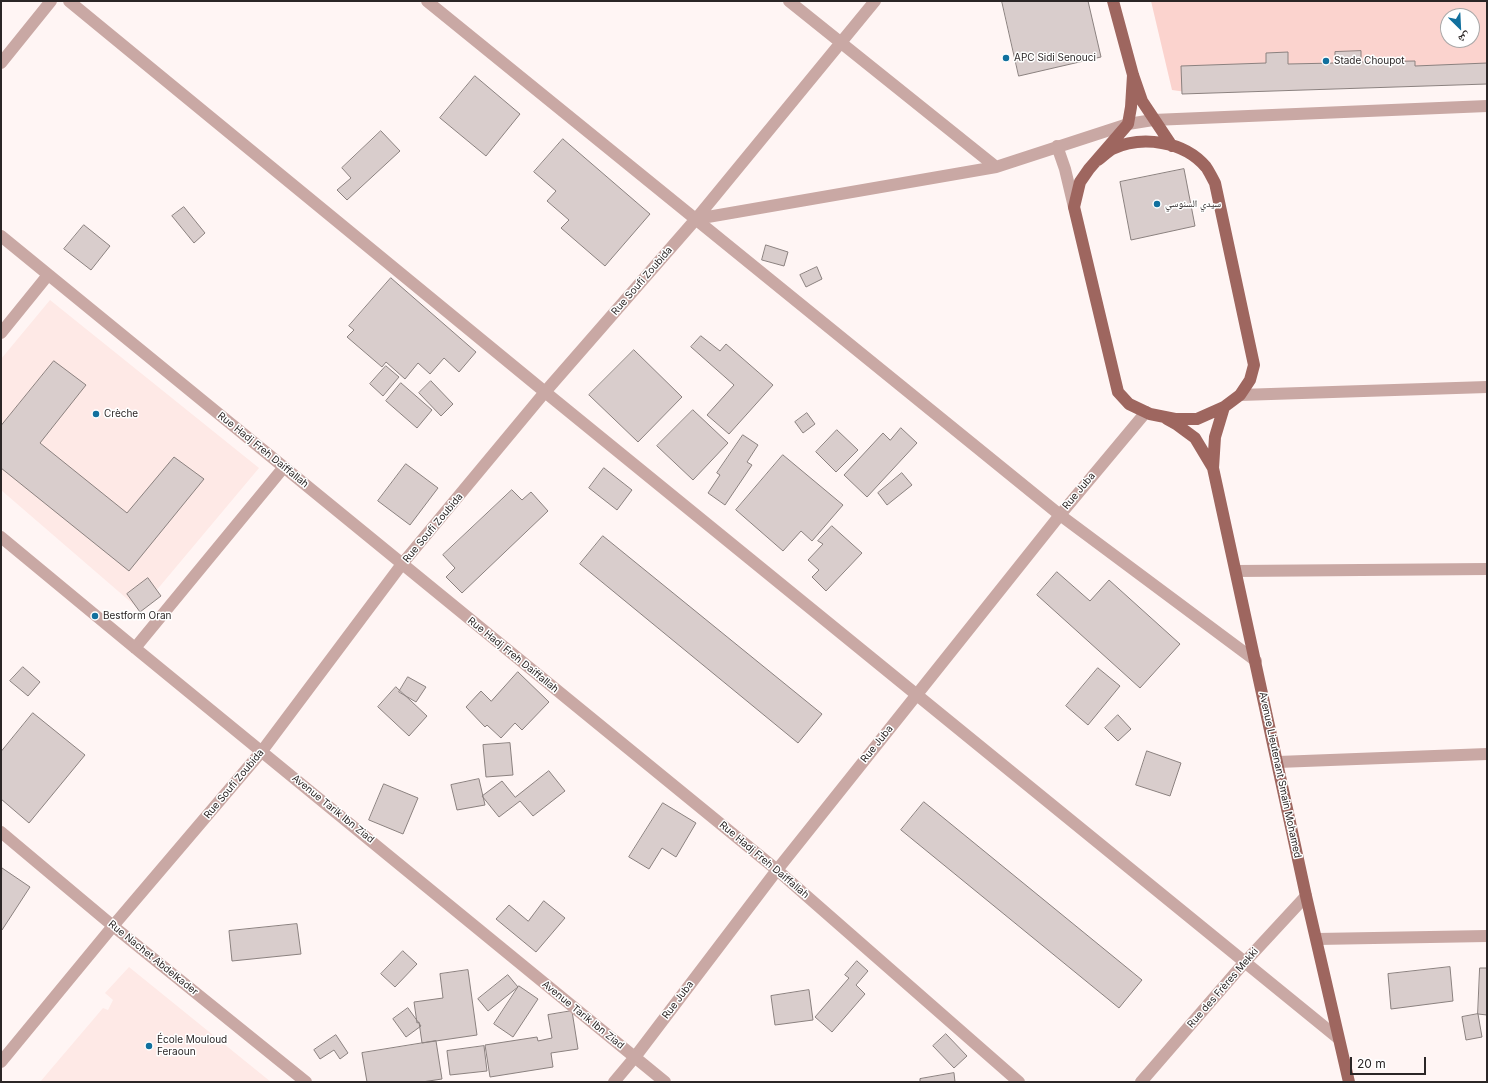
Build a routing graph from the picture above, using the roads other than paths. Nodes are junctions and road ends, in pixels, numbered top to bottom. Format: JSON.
{"nodes":[{"id":1,"x":51,"y":1,"type":"edge"},
{"id":2,"x":69,"y":1,"type":"edge"},
{"id":3,"x":428,"y":1,"type":"edge"},
{"id":4,"x":789,"y":1,"type":"edge"},
{"id":5,"x":875,"y":1,"type":"edge"},
{"id":6,"x":1113,"y":1,"type":"edge"},
{"id":7,"x":840,"y":42,"type":"junction"},
{"id":8,"x":1,"y":62,"type":"edge"},
{"id":9,"x":1133,"y":75,"type":"junction"},
{"id":10,"x":1487,"y":106,"type":"edge"},
{"id":11,"x":1153,"y":120,"type":"junction"},
{"id":12,"x":1128,"y":124,"type":"junction"},
{"id":13,"x":1057,"y":146,"type":"junction"},
{"id":14,"x":1172,"y":146,"type":"junction"},
{"id":15,"x":1098,"y":160,"type":"junction"},
{"id":16,"x":996,"y":167,"type":"junction"},
{"id":17,"x":1074,"y":207,"type":"junction"},
{"id":18,"x":696,"y":219,"type":"junction"},
{"id":19,"x":1,"y":236,"type":"edge"},
{"id":20,"x":48,"y":275,"type":"junction"},
{"id":21,"x":1,"y":333,"type":"edge"},
{"id":22,"x":1487,"y":387,"type":"edge"},
{"id":23,"x":544,"y":392,"type":"junction"},
{"id":24,"x":1240,"y":395,"type":"junction"},
{"id":25,"x":1224,"y":407,"type":"junction"},
{"id":26,"x":1146,"y":412,"type":"junction"},
{"id":27,"x":1163,"y":416,"type":"junction"},
{"id":28,"x":284,"y":467,"type":"junction"},
{"id":29,"x":1213,"y":468,"type":"junction"},
{"id":30,"x":1060,"y":515,"type":"junction"},
{"id":31,"x":1,"y":537,"type":"edge"},
{"id":32,"x":402,"y":564,"type":"junction"},
{"id":33,"x":1487,"y":568,"type":"edge"},
{"id":34,"x":1236,"y":571,"type":"junction"},
{"id":35,"x":134,"y":648,"type":"junction"},
{"id":36,"x":1256,"y":661,"type":"junction"},
{"id":37,"x":916,"y":696,"type":"junction"},
{"id":38,"x":262,"y":751,"type":"junction"},
{"id":39,"x":1487,"y":754,"type":"edge"},
{"id":40,"x":1278,"y":762,"type":"junction"},
{"id":41,"x":1,"y":832,"type":"edge"},
{"id":42,"x":777,"y":870,"type":"junction"},
{"id":43,"x":1306,"y":896,"type":"junction"},
{"id":44,"x":113,"y":926,"type":"junction"},
{"id":45,"x":1487,"y":936,"type":"edge"},
{"id":46,"x":1317,"y":939,"type":"junction"},
{"id":47,"x":1244,"y":963,"type":"junction"},
{"id":48,"x":1338,"y":1038,"type":"junction"},
{"id":49,"x":635,"y":1057,"type":"junction"},
{"id":50,"x":1,"y":1062,"type":"edge"},
{"id":51,"x":306,"y":1082,"type":"edge"},
{"id":52,"x":614,"y":1082,"type":"edge"},
{"id":53,"x":665,"y":1082,"type":"edge"},
{"id":54,"x":1019,"y":1082,"type":"edge"},
{"id":55,"x":1141,"y":1082,"type":"edge"},
{"id":56,"x":1349,"y":1082,"type":"edge"}],
"edges":[{"from":1,"to":8,"type":"street"},
{"from":2,"to":23,"type":"street"},
{"from":3,"to":18,"type":"street"},
{"from":4,"to":7,"type":"street"},
{"from":5,"to":7,"type":"street","name":"Rue Soufi Zoubida"},
{"from":6,"to":9,"type":"main road"},
{"from":7,"to":16,"type":"street"},
{"from":7,"to":18,"type":"street","name":"Rue Soufi Zoubida"},
{"from":9,"to":11,"type":"main road"},
{"from":9,"to":12,"type":"main road"},
{"from":10,"to":11,"type":"street"},
{"from":11,"to":12,"type":"street"},
{"from":11,"to":14,"type":"main road"},
{"from":12,"to":13,"type":"street"},
{"from":12,"to":15,"type":"main road"},
{"from":13,"to":16,"type":"street"},
{"from":13,"to":17,"type":"street"},
{"from":14,"to":15,"type":"main road"},
{"from":14,"to":24,"type":"main road"},
{"from":15,"to":17,"type":"main road"},
{"from":16,"to":18,"type":"street"},
{"from":17,"to":26,"type":"main road"},
{"from":18,"to":23,"type":"street","name":"Rue Soufi Zoubida"},
{"from":18,"to":30,"type":"street"},
{"from":19,"to":20,"type":"street","name":"Rue Hadj Freh Daiffallah"},
{"from":20,"to":21,"type":"street"},
{"from":20,"to":28,"type":"street","name":"Rue Hadj Freh Daiffallah"},
{"from":22,"to":24,"type":"street"},
{"from":23,"to":32,"type":"street","name":"Rue Soufi Zoubida"},
{"from":23,"to":37,"type":"street"},
{"from":24,"to":25,"type":"main road"},
{"from":25,"to":27,"type":"main road"},
{"from":25,"to":29,"type":"main road"},
{"from":26,"to":27,"type":"main road"},
{"from":26,"to":30,"type":"street","name":"Rue Juba"},
{"from":27,"to":29,"type":"main road"},
{"from":28,"to":32,"type":"street","name":"Rue Hadj Freh Daiffallah"},
{"from":28,"to":35,"type":"street"},
{"from":29,"to":34,"type":"main road","name":"Avenue Lieutenant Smain Mohamed"},
{"from":30,"to":36,"type":"street"},
{"from":30,"to":37,"type":"street","name":"Rue Juba"},
{"from":31,"to":35,"type":"street","name":"Avenue Tarik Ibn Ziad"},
{"from":32,"to":38,"type":"street","name":"Rue Soufi Zoubida"},
{"from":32,"to":42,"type":"street","name":"Rue Hadj Freh Daiffallah"},
{"from":33,"to":34,"type":"street"},
{"from":34,"to":36,"type":"main road","name":"Avenue Lieutenant Smain Mohamed"},
{"from":35,"to":38,"type":"street","name":"Avenue Tarik Ibn Ziad"},
{"from":36,"to":40,"type":"main road","name":"Avenue Lieutenant Smain Mohamed"},
{"from":37,"to":42,"type":"street","name":"Rue Juba"},
{"from":37,"to":47,"type":"street"},
{"from":38,"to":44,"type":"street","name":"Rue Soufi Zoubida"},
{"from":38,"to":49,"type":"street","name":"Avenue Tarik Ibn Ziad"},
{"from":39,"to":40,"type":"street"},
{"from":40,"to":43,"type":"main road","name":"Avenue Lieutenant Smain Mohamed"},
{"from":41,"to":44,"type":"street","name":"Rue Nachet Abdelkader"},
{"from":42,"to":49,"type":"street","name":"Rue Juba"},
{"from":42,"to":54,"type":"street","name":"Rue Hadj Freh Daiffallah"},
{"from":43,"to":46,"type":"main road","name":"Avenue Lieutenant Smain Mohamed"},
{"from":43,"to":47,"type":"street","name":"Rue des Frères Mekki"},
{"from":44,"to":50,"type":"street","name":"Rue Soufi Zoubida"},
{"from":44,"to":51,"type":"street","name":"Rue Nachet Abdelkader"},
{"from":45,"to":46,"type":"street"},
{"from":46,"to":48,"type":"main road","name":"Avenue Lieutenant Smain Mohamed"},
{"from":47,"to":48,"type":"street"},
{"from":47,"to":55,"type":"street","name":"Rue des Frères Mekki"},
{"from":48,"to":56,"type":"main road","name":"Avenue Lieutenant Smain Mohamed"},
{"from":49,"to":52,"type":"street","name":"Rue Juba"},
{"from":49,"to":53,"type":"street","name":"Avenue Tarik Ibn Ziad"}]}
